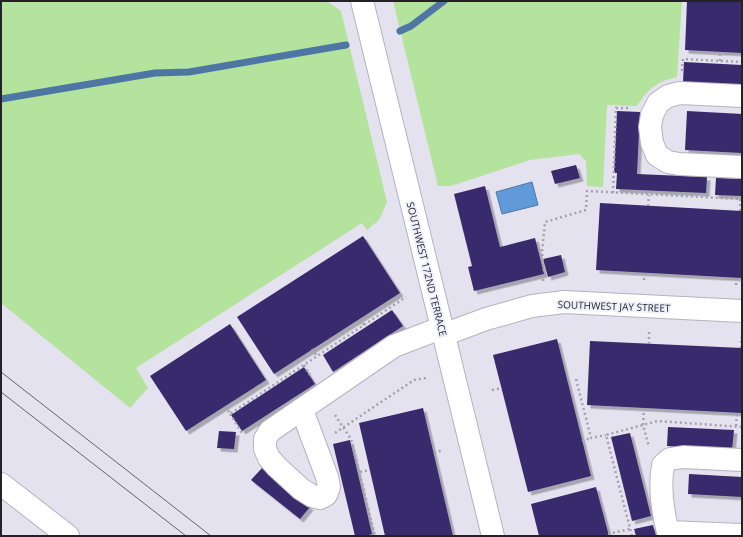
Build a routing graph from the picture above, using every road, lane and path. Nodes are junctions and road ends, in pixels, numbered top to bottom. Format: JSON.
{"nodes":[{"id":1,"x":362,"y":1,"type":"edge"},
{"id":2,"x":720,"y":52,"type":"dead end"},
{"id":3,"x":720,"y":61,"type":"dead end"},
{"id":4,"x":742,"y":96,"type":"edge"},
{"id":5,"x":742,"y":167,"type":"edge"},
{"id":6,"x":649,"y":194,"type":"junction"},
{"id":7,"x":741,"y":199,"type":"edge"},
{"id":8,"x":648,"y":206,"type":"dead end"},
{"id":9,"x":740,"y":211,"type":"dead end"},
{"id":10,"x":644,"y":272,"type":"dead end"},
{"id":11,"x":736,"y":277,"type":"dead end"},
{"id":12,"x":644,"y":280,"type":"dead end"},
{"id":13,"x":543,"y":281,"type":"dead end"},
{"id":14,"x":736,"y":285,"type":"dead end"},
{"id":15,"x":406,"y":297,"type":"dead end"},
{"id":16,"x":742,"y":311,"type":"edge"},
{"id":17,"x":360,"y":319,"type":"dead end"},
{"id":18,"x":364,"y":325,"type":"junction"},
{"id":19,"x":442,"y":332,"type":"junction"},
{"id":20,"x":649,"y":332,"type":"dead end"},
{"id":21,"x":741,"y":337,"type":"dead end"},
{"id":22,"x":649,"y":344,"type":"dead end"},
{"id":23,"x":740,"y":348,"type":"dead end"},
{"id":24,"x":312,"y":349,"type":"dead end"},
{"id":25,"x":317,"y":356,"type":"junction"},
{"id":26,"x":304,"y":365,"type":"junction"},
{"id":27,"x":426,"y":378,"type":"dead end"},
{"id":28,"x":576,"y":379,"type":"dead end"},
{"id":29,"x":502,"y":388,"type":"dead end"},
{"id":30,"x":492,"y":390,"type":"dead end"},
{"id":31,"x":323,"y":395,"type":"junction"},
{"id":32,"x":226,"y":406,"type":"dead end"},
{"id":33,"x":644,"y":408,"type":"dead end"},
{"id":34,"x":302,"y":410,"type":"junction"},
{"id":35,"x":737,"y":413,"type":"dead end"},
{"id":36,"x":736,"y":426,"type":"dead end"},
{"id":37,"x":343,"y":427,"type":"junction"},
{"id":38,"x":606,"y":435,"type":"dead end"},
{"id":39,"x":591,"y":438,"type":"junction"},
{"id":40,"x":582,"y":441,"type":"dead end"},
{"id":41,"x":316,"y":446,"type":"junction"},
{"id":42,"x":443,"y":450,"type":"dead end"},
{"id":43,"x":434,"y":453,"type":"dead end"},
{"id":44,"x":742,"y":460,"type":"edge"},
{"id":45,"x":663,"y":465,"type":"junction"},
{"id":46,"x":370,"y":470,"type":"dead end"},
{"id":47,"x":360,"y":472,"type":"junction"},
{"id":48,"x":1,"y":484,"type":"edge"},
{"id":49,"x":630,"y":529,"type":"dead end"},
{"id":50,"x":608,"y":534,"type":"dead end"},
{"id":51,"x":668,"y":534,"type":"edge"},
{"id":52,"x":742,"y":535,"type":"edge"},
{"id":53,"x":68,"y":536,"type":"edge"},
{"id":54,"x":375,"y":536,"type":"edge"},
{"id":55,"x":493,"y":536,"type":"edge"}],
"edges":[{"from":1,"to":19,"type":"street","name":"SOUTHWEST 172ND TERRACE"},
{"from":2,"to":3,"type":"path"},
{"from":4,"to":5,"type":"street"},
{"from":6,"to":7,"type":"path"},
{"from":6,"to":8,"type":"path"},
{"from":6,"to":13,"type":"path"},
{"from":7,"to":9,"type":"path"},
{"from":10,"to":12,"type":"path"},
{"from":11,"to":14,"type":"path"},
{"from":15,"to":18,"type":"path"},
{"from":16,"to":19,"type":"street","name":"SOUTHWEST JAY STREET"},
{"from":17,"to":18,"type":"path"},
{"from":18,"to":25,"type":"path"},
{"from":19,"to":31,"type":"street","name":"SOUTHWEST JAY STREET"},
{"from":19,"to":55,"type":"street","name":"SOUTHWEST 172ND TERRACE"},
{"from":20,"to":22,"type":"path"},
{"from":21,"to":23,"type":"path"},
{"from":24,"to":25,"type":"path"},
{"from":25,"to":26,"type":"path"},
{"from":26,"to":31,"type":"path"},
{"from":26,"to":32,"type":"path"},
{"from":27,"to":37,"type":"path"},
{"from":28,"to":39,"type":"path"},
{"from":29,"to":30,"type":"path"},
{"from":31,"to":34,"type":"street","name":"SOUTHWEST JAY STREET"},
{"from":31,"to":37,"type":"path"},
{"from":33,"to":45,"type":"path"},
{"from":34,"to":41,"type":"street"},
{"from":34,"to":41,"type":"street","name":"SOUTHWEST JAY STREET"},
{"from":35,"to":36,"type":"path"},
{"from":37,"to":41,"type":"path"},
{"from":37,"to":47,"type":"path"},
{"from":38,"to":39,"type":"path"},
{"from":39,"to":40,"type":"path"},
{"from":42,"to":43,"type":"path"},
{"from":44,"to":45,"type":"street"},
{"from":45,"to":51,"type":"street"},
{"from":46,"to":47,"type":"path"},
{"from":47,"to":54,"type":"path"},
{"from":48,"to":53,"type":"street"},
{"from":49,"to":50,"type":"path"},
{"from":51,"to":52,"type":"street"}]}
